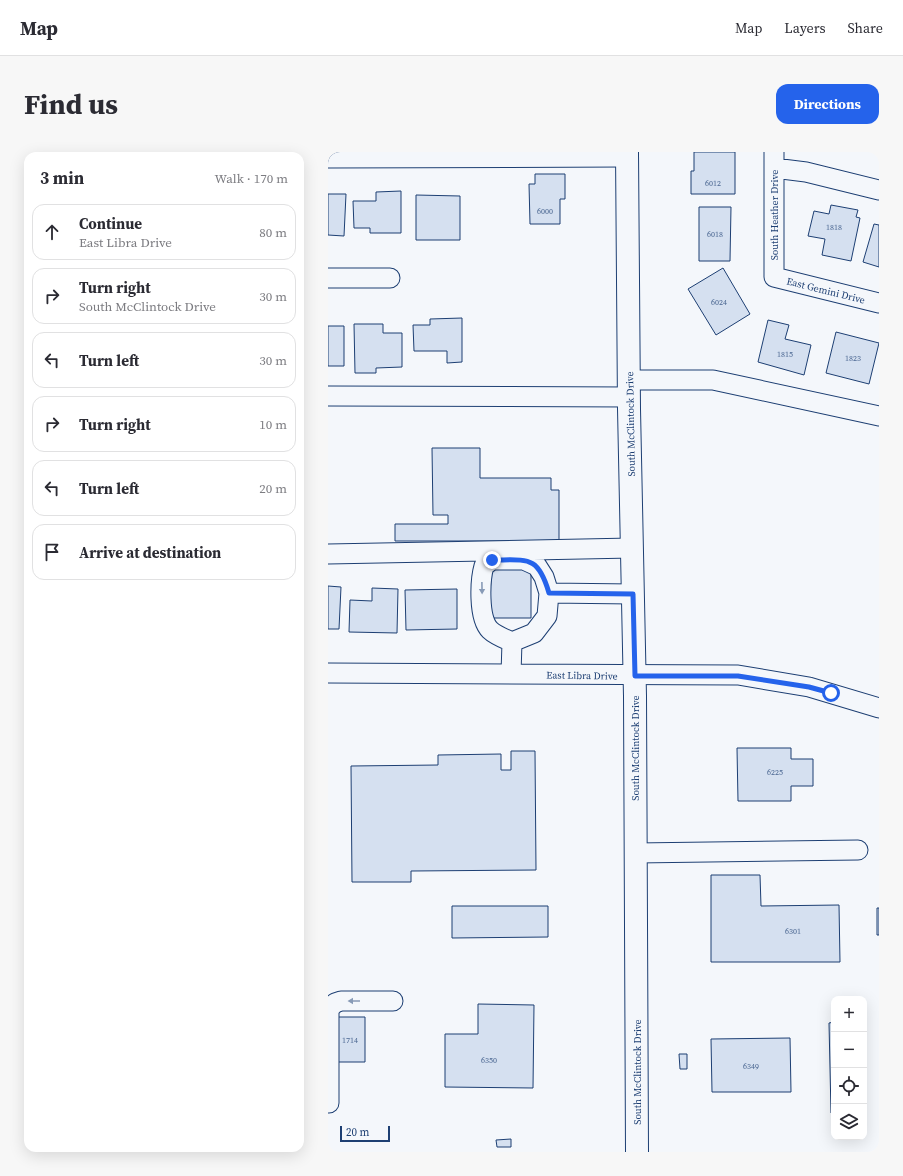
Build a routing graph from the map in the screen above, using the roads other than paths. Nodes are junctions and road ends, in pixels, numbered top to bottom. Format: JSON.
{"nodes":[{"id":1,"x":628,"y":154,"type":"edge"},
{"id":2,"x":328,"y":158,"type":"edge"},
{"id":3,"x":774,"y":160,"type":"edge"},
{"id":4,"x":879,"y":190,"type":"edge"},
{"id":5,"x":774,"y":277,"type":"joint"},
{"id":6,"x":328,"y":278,"type":"edge"},
{"id":7,"x":390,"y":278,"type":"dead end"},
{"id":8,"x":879,"y":303,"type":"edge"},
{"id":9,"x":629,"y":389,"type":"junction"},
{"id":10,"x":328,"y":396,"type":"edge"},
{"id":11,"x":879,"y":416,"type":"edge"},
{"id":12,"x":632,"y":548,"type":"junction"},
{"id":13,"x":328,"y":554,"type":"edge"},
{"id":14,"x":549,"y":593,"type":"junction"},
{"id":15,"x":633,"y":594,"type":"junction"},
{"id":16,"x":512,"y":642,"type":"junction"},
{"id":17,"x":328,"y":672,"type":"edge"},
{"id":18,"x":511,"y":674,"type":"junction"},
{"id":19,"x":635,"y":676,"type":"junction"},
{"id":20,"x":879,"y":708,"type":"edge"},
{"id":21,"x":858,"y":850,"type":"dead end"},
{"id":22,"x":636,"y":853,"type":"junction"},
{"id":23,"x":394,"y":1001,"type":"dead end"},
{"id":24,"x":329,"y":1103,"type":"edge"},
{"id":25,"x":636,"y":1152,"type":"edge"}],
"edges":[{"from":1,"to":2,"type":"street"},
{"from":1,"to":9,"type":"main road","name":"South McClintock Drive"},
{"from":3,"to":4,"type":"street"},
{"from":3,"to":5,"type":"street","name":"South Heather Drive"},
{"from":5,"to":8,"type":"street","name":"East Gemini Drive"},
{"from":6,"to":7,"type":"street"},
{"from":9,"to":10,"type":"street"},
{"from":9,"to":11,"type":"street"},
{"from":9,"to":12,"type":"main road","name":"South McClintock Drive"},
{"from":12,"to":13,"type":"street"},
{"from":12,"to":15,"type":"main road","name":"South McClintock Drive"},
{"from":14,"to":15,"type":"street"},
{"from":14,"to":16,"type":"street"},
{"from":14,"to":16,"type":"street","one_way":true},
{"from":15,"to":19,"type":"main road","name":"South McClintock Drive"},
{"from":16,"to":18,"type":"street"},
{"from":17,"to":18,"type":"street","name":"East Libra Drive"},
{"from":18,"to":19,"type":"street","name":"East Libra Drive"},
{"from":19,"to":20,"type":"street","name":"East Libra Drive"},
{"from":19,"to":22,"type":"main road","name":"South McClintock Drive"},
{"from":21,"to":22,"type":"street"},
{"from":22,"to":25,"type":"main road","name":"South McClintock Drive"},
{"from":23,"to":24,"type":"street","one_way":true}]}
